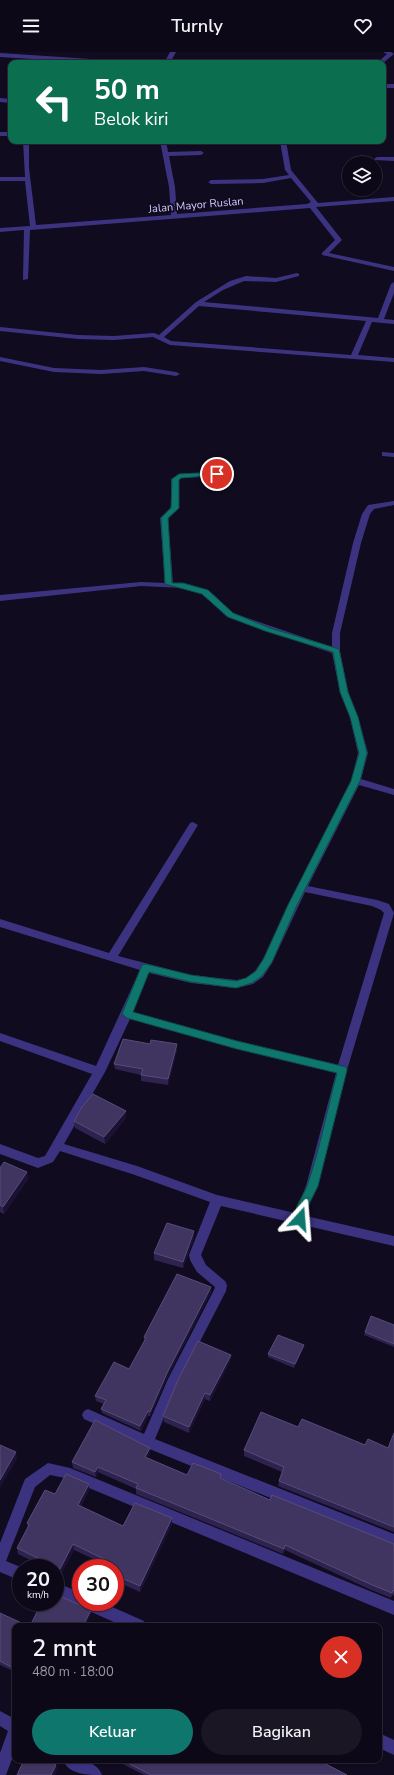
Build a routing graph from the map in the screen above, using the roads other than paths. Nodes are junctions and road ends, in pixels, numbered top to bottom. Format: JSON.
{"nodes":[{"id":1,"x":38,"y":52,"type":"edge"},
{"id":2,"x":386,"y":52,"type":"edge"},
{"id":3,"x":0,"y":55,"type":"edge"},
{"id":4,"x":32,"y":57,"type":"junction"},
{"id":5,"x":77,"y":60,"type":"edge"},
{"id":6,"x":384,"y":60,"type":"edge"},
{"id":7,"x":26,"y":144,"type":"edge"},
{"id":8,"x":164,"y":144,"type":"edge"},
{"id":9,"x":284,"y":144,"type":"edge"},
{"id":10,"x":200,"y":153,"type":"dead end"},
{"id":11,"x":166,"y":154,"type":"junction"},
{"id":12,"x":382,"y":159,"type":"edge"},
{"id":13,"x":394,"y":159,"type":"edge"},
{"id":14,"x":293,"y":176,"type":"junction"},
{"id":15,"x":0,"y":179,"type":"edge"},
{"id":16,"x":28,"y":179,"type":"junction"},
{"id":17,"x":211,"y":182,"type":"dead end"},
{"id":18,"x":394,"y":199,"type":"edge"},
{"id":19,"x":313,"y":205,"type":"junction"},
{"id":20,"x":174,"y":217,"type":"junction"},
{"id":21,"x":30,"y":228,"type":"junction"},
{"id":22,"x":0,"y":230,"type":"edge"},
{"id":23,"x":394,"y":269,"type":"edge"},
{"id":24,"x":297,"y":275,"type":"dead end"},
{"id":25,"x":25,"y":279,"type":"dead end"},
{"id":26,"x":394,"y":284,"type":"edge"},
{"id":27,"x":199,"y":304,"type":"junction"},
{"id":28,"x":370,"y":320,"type":"junction"},
{"id":29,"x":380,"y":321,"type":"junction"},
{"id":30,"x":394,"y":322,"type":"edge"},
{"id":31,"x":0,"y":329,"type":"edge"},
{"id":32,"x":160,"y":337,"type":"junction"},
{"id":33,"x":354,"y":356,"type":"junction"},
{"id":34,"x":0,"y":359,"type":"edge"},
{"id":35,"x":394,"y":360,"type":"edge"},
{"id":36,"x":176,"y":374,"type":"dead end"},
{"id":37,"x":385,"y":454,"type":"dead end"},
{"id":38,"x":394,"y":455,"type":"edge"},
{"id":39,"x":217,"y":474,"type":"dead end"},
{"id":40,"x":394,"y":503,"type":"edge"},
{"id":41,"x":168,"y":584,"type":"junction"},
{"id":42,"x":0,"y":598,"type":"edge"},
{"id":43,"x":336,"y":651,"type":"junction"},
{"id":44,"x":356,"y":781,"type":"junction"},
{"id":45,"x":394,"y":792,"type":"edge"},
{"id":46,"x":193,"y":825,"type":"dead end"},
{"id":47,"x":302,"y":888,"type":"junction"},
{"id":48,"x":0,"y":924,"type":"edge"},
{"id":49,"x":112,"y":957,"type":"junction"},
{"id":50,"x":146,"y":968,"type":"junction"},
{"id":51,"x":127,"y":1014,"type":"junction"},
{"id":52,"x":0,"y":1037,"type":"edge"},
{"id":53,"x":342,"y":1070,"type":"junction"},
{"id":54,"x":100,"y":1072,"type":"junction"},
{"id":55,"x":57,"y":1146,"type":"junction"},
{"id":56,"x":0,"y":1149,"type":"edge"},
{"id":57,"x":217,"y":1200,"type":"junction"},
{"id":58,"x":300,"y":1219,"type":"junction"},
{"id":59,"x":394,"y":1241,"type":"edge"},
{"id":60,"x":88,"y":1415,"type":"dead end"},
{"id":61,"x":147,"y":1442,"type":"junction"},
{"id":62,"x":394,"y":1540,"type":"edge"},
{"id":63,"x":0,"y":1560,"type":"edge"},
{"id":64,"x":0,"y":1565,"type":"edge"},
{"id":65,"x":12,"y":1570,"type":"edge"},
{"id":66,"x":394,"y":1607,"type":"edge"},
{"id":67,"x":105,"y":1611,"type":"edge"},
{"id":68,"x":132,"y":1623,"type":"edge"},
{"id":69,"x":0,"y":1718,"type":"edge"},
{"id":70,"x":12,"y":1725,"type":"edge"},
{"id":71,"x":12,"y":1740,"type":"edge"},
{"id":72,"x":382,"y":1742,"type":"edge"},
{"id":73,"x":394,"y":1748,"type":"edge"},
{"id":74,"x":75,"y":1763,"type":"edge"},
{"id":75,"x":0,"y":1772,"type":"edge"},
{"id":76,"x":95,"y":1775,"type":"edge"}],
"edges":[{"from":1,"to":4,"type":"street"},
{"from":2,"to":6,"type":"street"},
{"from":3,"to":4,"type":"street"},
{"from":4,"to":5,"type":"street"},
{"from":7,"to":16,"type":"street"},
{"from":8,"to":11,"type":"street"},
{"from":9,"to":14,"type":"street"},
{"from":10,"to":11,"type":"street"},
{"from":11,"to":20,"type":"street"},
{"from":12,"to":13,"type":"street"},
{"from":14,"to":17,"type":"street"},
{"from":14,"to":19,"type":"street"},
{"from":15,"to":16,"type":"street"},
{"from":16,"to":21,"type":"street"},
{"from":18,"to":19,"type":"street","name":"Jalan Mayor Ruslan"},
{"from":19,"to":20,"type":"street","name":"Jalan Mayor Ruslan"},
{"from":19,"to":23,"type":"street"},
{"from":20,"to":21,"type":"street","name":"Jalan Mayor Ruslan"},
{"from":21,"to":22,"type":"street","name":"Jalan Mayor Ruslan"},
{"from":21,"to":25,"type":"street"},
{"from":24,"to":27,"type":"street"},
{"from":26,"to":29,"type":"street"},
{"from":27,"to":28,"type":"street"},
{"from":27,"to":32,"type":"street"},
{"from":28,"to":29,"type":"street"},
{"from":28,"to":33,"type":"street"},
{"from":29,"to":30,"type":"street"},
{"from":31,"to":32,"type":"street"},
{"from":32,"to":33,"type":"street"},
{"from":33,"to":35,"type":"street"},
{"from":34,"to":36,"type":"street"},
{"from":37,"to":38,"type":"street"},
{"from":39,"to":41,"type":"street"},
{"from":40,"to":43,"type":"street"},
{"from":41,"to":42,"type":"street"},
{"from":41,"to":43,"type":"street"},
{"from":43,"to":44,"type":"street"},
{"from":44,"to":45,"type":"street"},
{"from":44,"to":47,"type":"street"},
{"from":46,"to":49,"type":"street"},
{"from":47,"to":50,"type":"street"},
{"from":47,"to":53,"type":"street"},
{"from":48,"to":49,"type":"street"},
{"from":49,"to":50,"type":"street"},
{"from":50,"to":51,"type":"street"},
{"from":51,"to":53,"type":"street"},
{"from":51,"to":54,"type":"street"},
{"from":52,"to":54,"type":"street"},
{"from":53,"to":58,"type":"street"},
{"from":54,"to":55,"type":"street"},
{"from":55,"to":56,"type":"street"},
{"from":55,"to":57,"type":"street"},
{"from":57,"to":58,"type":"street"},
{"from":57,"to":61,"type":"street"},
{"from":58,"to":59,"type":"street"},
{"from":60,"to":61,"type":"street"},
{"from":61,"to":62,"type":"street"},
{"from":63,"to":66,"type":"street"},
{"from":64,"to":65,"type":"street"},
{"from":67,"to":68,"type":"street"},
{"from":69,"to":70,"type":"street"},
{"from":71,"to":75,"type":"street"},
{"from":72,"to":73,"type":"street"},
{"from":74,"to":76,"type":"street"}]}
